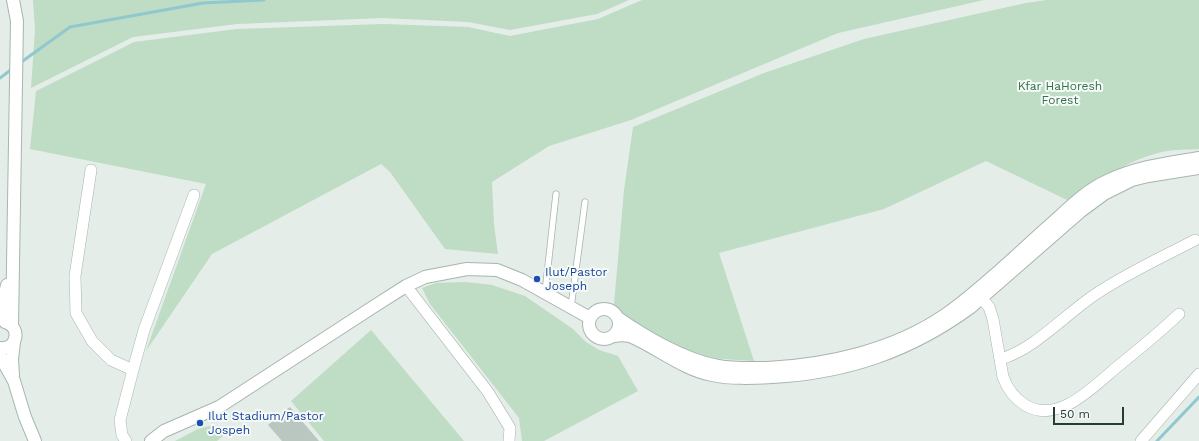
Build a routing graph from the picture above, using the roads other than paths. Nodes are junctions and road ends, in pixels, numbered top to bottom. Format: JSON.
{"nodes":[{"id":1,"x":13,"y":0,"type":"edge"},
{"id":2,"x":1199,"y":158,"type":"edge"},
{"id":3,"x":1199,"y":168,"type":"edge"},
{"id":4,"x":91,"y":170,"type":"dead end"},
{"id":5,"x":194,"y":194,"type":"dead end"},
{"id":6,"x":556,"y":194,"type":"dead end"},
{"id":7,"x":585,"y":202,"type":"dead end"},
{"id":8,"x":1195,"y":240,"type":"dead end"},
{"id":9,"x":12,"y":263,"type":"junction"},
{"id":10,"x":406,"y":286,"type":"junction"},
{"id":11,"x":545,"y":293,"type":"junction"},
{"id":12,"x":979,"y":294,"type":"junction"},
{"id":13,"x":571,"y":307,"type":"junction"},
{"id":14,"x":1179,"y":314,"type":"dead end"},
{"id":15,"x":0,"y":318,"type":"edge"},
{"id":16,"x":590,"y":318,"type":"junction"},
{"id":17,"x":618,"y":318,"type":"junction"},
{"id":18,"x":0,"y":322,"type":"edge"},
{"id":19,"x":12,"y":325,"type":"junction"},
{"id":20,"x":614,"y":336,"type":"junction"},
{"id":21,"x":14,"y":342,"type":"junction"},
{"id":22,"x":0,"y":348,"type":"edge"},
{"id":23,"x":0,"y":356,"type":"edge"},
{"id":24,"x":1000,"y":359,"type":"junction"},
{"id":25,"x":133,"y":370,"type":"junction"},
{"id":26,"x":1199,"y":374,"type":"edge"},
{"id":27,"x":14,"y":381,"type":"junction"},
{"id":28,"x":35,"y":441,"type":"edge"},
{"id":29,"x":126,"y":441,"type":"edge"},
{"id":30,"x":151,"y":441,"type":"edge"},
{"id":31,"x":509,"y":441,"type":"edge"},
{"id":32,"x":1141,"y":441,"type":"edge"}],
"edges":[{"from":1,"to":9,"type":"street"},
{"from":2,"to":12,"type":"street"},
{"from":3,"to":12,"type":"street"},
{"from":4,"to":25,"type":"street"},
{"from":5,"to":25,"type":"street"},
{"from":6,"to":11,"type":"lane"},
{"from":7,"to":13,"type":"lane"},
{"from":8,"to":24,"type":"street"},
{"from":9,"to":15,"type":"street"},
{"from":9,"to":19,"type":"street"},
{"from":10,"to":11,"type":"street"},
{"from":10,"to":30,"type":"street"},
{"from":10,"to":31,"type":"street"},
{"from":11,"to":13,"type":"street"},
{"from":12,"to":17,"type":"street"},
{"from":12,"to":20,"type":"street"},
{"from":12,"to":24,"type":"street"},
{"from":13,"to":16,"type":"street"},
{"from":14,"to":24,"type":"street"},
{"from":16,"to":17,"type":"street"},
{"from":16,"to":20,"type":"street"},
{"from":17,"to":20,"type":"street"},
{"from":18,"to":19,"type":"street"},
{"from":19,"to":21,"type":"street"},
{"from":21,"to":22,"type":"street"},
{"from":21,"to":27,"type":"street"},
{"from":23,"to":27,"type":"street"},
{"from":25,"to":29,"type":"street"},
{"from":26,"to":32,"type":"street"},
{"from":27,"to":28,"type":"street"}]}
